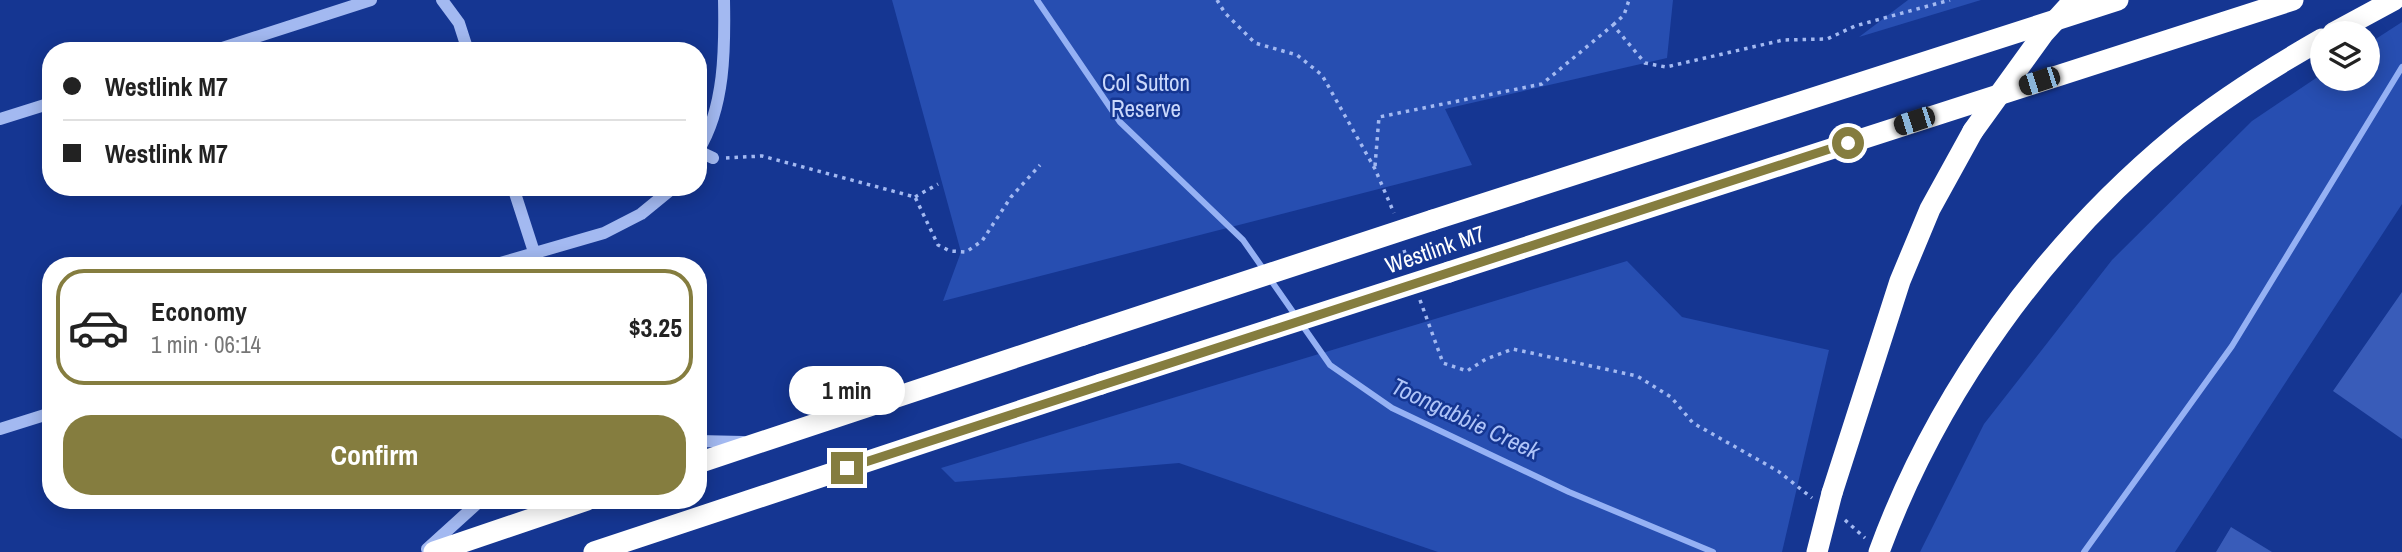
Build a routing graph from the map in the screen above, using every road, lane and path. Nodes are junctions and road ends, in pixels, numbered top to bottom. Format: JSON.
{"nodes":[{"id":1,"x":371,"y":0,"type":"edge"},
{"id":2,"x":442,"y":0,"type":"edge"},
{"id":3,"x":724,"y":0,"type":"edge"},
{"id":4,"x":1217,"y":0,"type":"edge"},
{"id":5,"x":1629,"y":0,"type":"edge"},
{"id":6,"x":1950,"y":0,"type":"edge"},
{"id":7,"x":2074,"y":0,"type":"edge"},
{"id":8,"x":2118,"y":0,"type":"edge"},
{"id":9,"x":2293,"y":0,"type":"edge"},
{"id":10,"x":2394,"y":0,"type":"edge"},
{"id":11,"x":2355,"y":21,"type":"edge"},
{"id":12,"x":1613,"y":25,"type":"junction"},
{"id":13,"x":241,"y":42,"type":"edge"},
{"id":14,"x":465,"y":42,"type":"edge"},
{"id":15,"x":2310,"y":46,"type":"edge"},
{"id":16,"x":42,"y":106,"type":"edge"},
{"id":17,"x":0,"y":119,"type":"edge"},
{"id":18,"x":707,"y":126,"type":"edge"},
{"id":19,"x":707,"y":155,"type":"edge"},
{"id":20,"x":713,"y":158,"type":"joint"},
{"id":21,"x":1040,"y":165,"type":"dead end"},
{"id":22,"x":1375,"y":169,"type":"junction"},
{"id":23,"x":938,"y":184,"type":"dead end"},
{"id":24,"x":516,"y":196,"type":"edge"},
{"id":25,"x":663,"y":196,"type":"edge"},
{"id":26,"x":915,"y":197,"type":"junction"},
{"id":27,"x":1395,"y":217,"type":"dead end"},
{"id":28,"x":1401,"y":240,"type":"dead end"},
{"id":29,"x":534,"y":251,"type":"junction"},
{"id":30,"x":516,"y":257,"type":"edge"},
{"id":31,"x":1410,"y":272,"type":"dead end"},
{"id":32,"x":1418,"y":294,"type":"dead end"},
{"id":33,"x":42,"y":416,"type":"edge"},
{"id":34,"x":0,"y":429,"type":"edge"},
{"id":35,"x":707,"y":442,"type":"edge"},
{"id":36,"x":761,"y":442,"type":"junction"},
{"id":37,"x":707,"y":460,"type":"edge"},
{"id":38,"x":1827,"y":502,"type":"junction"},
{"id":39,"x":471,"y":509,"type":"edge"},
{"id":40,"x":561,"y":509,"type":"edge"},
{"id":41,"x":1873,"y":547,"type":"edge"},
{"id":42,"x":424,"y":552,"type":"edge"},
{"id":43,"x":434,"y":552,"type":"edge"},
{"id":44,"x":594,"y":552,"type":"edge"},
{"id":45,"x":1817,"y":552,"type":"edge"}],
"edges":[{"from":1,"to":13,"type":"street"},
{"from":2,"to":14,"type":"street"},
{"from":3,"to":18,"type":"street"},
{"from":4,"to":22,"type":"path"},
{"from":5,"to":12,"type":"path"},
{"from":6,"to":12,"type":"path"},
{"from":7,"to":38,"type":"highway","bridge":true},
{"from":8,"to":36,"type":"highway","name":"Westlink M7","bridge":true},
{"from":9,"to":44,"type":"highway","name":"Westlink M7","bridge":true},
{"from":10,"to":11,"type":"highway"},
{"from":12,"to":22,"type":"path"},
{"from":15,"to":41,"type":"highway"},
{"from":16,"to":17,"type":"street"},
{"from":19,"to":20,"type":"street"},
{"from":20,"to":26,"type":"path"},
{"from":21,"to":26,"type":"path"},
{"from":22,"to":27,"type":"path"},
{"from":23,"to":26,"type":"path"},
{"from":24,"to":29,"type":"street"},
{"from":25,"to":29,"type":"street"},
{"from":28,"to":31,"type":"path"},
{"from":29,"to":30,"type":"street"},
{"from":32,"to":38,"type":"path"},
{"from":33,"to":34,"type":"street"},
{"from":35,"to":36,"type":"street"},
{"from":36,"to":37,"type":"highway","name":"Westlink M7"},
{"from":38,"to":41,"type":"path"},
{"from":38,"to":45,"type":"highway","bridge":true},
{"from":39,"to":42,"type":"street"},
{"from":40,"to":43,"type":"highway"}]}
